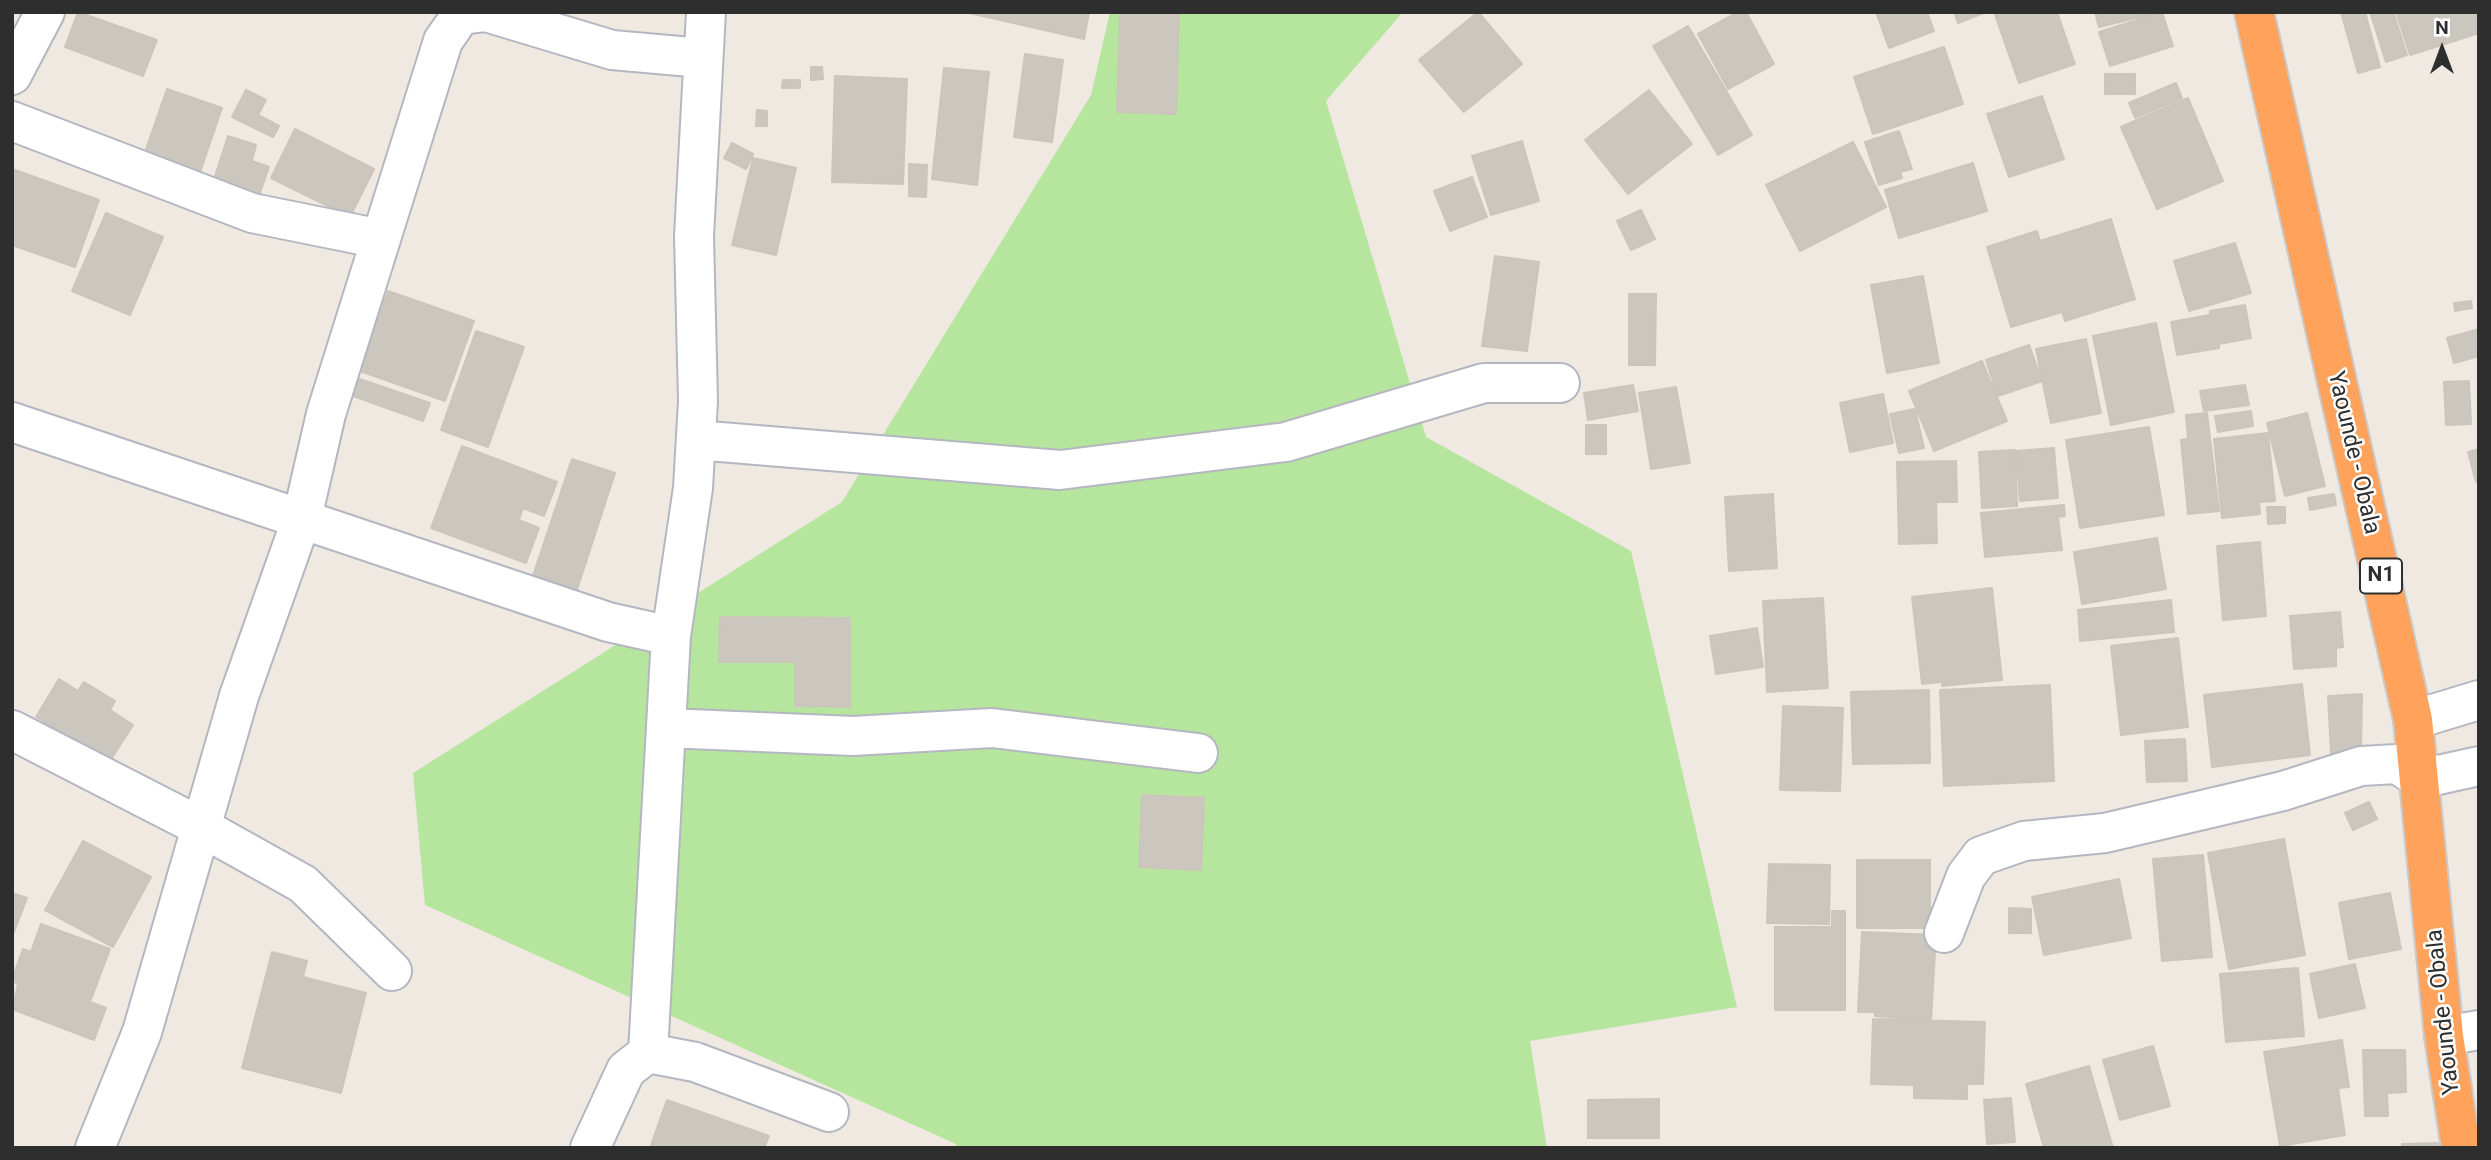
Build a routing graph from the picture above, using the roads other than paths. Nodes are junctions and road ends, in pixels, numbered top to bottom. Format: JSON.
{"nodes":[{"id":1,"x":45,"y":12,"type":"edge"},
{"id":2,"x":706,"y":12,"type":"edge"},
{"id":3,"x":2254,"y":12,"type":"edge"},
{"id":4,"x":702,"y":58,"type":"junction"},
{"id":5,"x":12,"y":75,"type":"edge"},
{"id":6,"x":12,"y":121,"type":"edge"},
{"id":7,"x":381,"y":239,"type":"junction"},
{"id":8,"x":1560,"y":383,"type":"dead end"},
{"id":9,"x":12,"y":422,"type":"edge"},
{"id":10,"x":695,"y":440,"type":"junction"},
{"id":11,"x":302,"y":518,"type":"junction"},
{"id":12,"x":671,"y":636,"type":"junction"},
{"id":13,"x":2479,"y":699,"type":"edge"},
{"id":14,"x":2413,"y":720,"type":"junction"},
{"id":15,"x":667,"y":728,"type":"junction"},
{"id":16,"x":12,"y":730,"type":"edge"},
{"id":17,"x":1198,"y":752,"type":"dead end"},
{"id":18,"x":2479,"y":766,"type":"edge"},
{"id":19,"x":2420,"y":779,"type":"junction"},
{"id":20,"x":201,"y":827,"type":"junction"},
{"id":21,"x":1944,"y":933,"type":"dead end"},
{"id":22,"x":392,"y":971,"type":"dead end"},
{"id":23,"x":2461,"y":1033,"type":"edge"},
{"id":24,"x":648,"y":1053,"type":"junction"},
{"id":25,"x":829,"y":1112,"type":"dead end"},
{"id":26,"x":96,"y":1148,"type":"edge"},
{"id":27,"x":590,"y":1148,"type":"edge"},
{"id":28,"x":2461,"y":1148,"type":"edge"}],
"edges":[{"from":1,"to":5,"type":"street"},
{"from":2,"to":4,"type":"street"},
{"from":3,"to":14,"type":"highway","name":"Yaounde - Obala","number":"N1"},
{"from":4,"to":7,"type":"street"},
{"from":4,"to":10,"type":"street"},
{"from":6,"to":7,"type":"street"},
{"from":7,"to":11,"type":"street"},
{"from":8,"to":10,"type":"street"},
{"from":9,"to":11,"type":"street"},
{"from":10,"to":12,"type":"street"},
{"from":11,"to":12,"type":"street"},
{"from":11,"to":20,"type":"street"},
{"from":12,"to":15,"type":"street"},
{"from":13,"to":14,"type":"street"},
{"from":14,"to":19,"type":"highway","name":"Yaounde - Obala","number":"N1"},
{"from":15,"to":17,"type":"street"},
{"from":15,"to":24,"type":"street"},
{"from":16,"to":20,"type":"street"},
{"from":18,"to":19,"type":"street"},
{"from":19,"to":21,"type":"street"},
{"from":19,"to":23,"type":"highway","name":"Yaounde - Obala","number":"N1"},
{"from":20,"to":22,"type":"street"},
{"from":20,"to":26,"type":"street"},
{"from":23,"to":28,"type":"highway","name":"Yaounde - Obala","number":"N1"},
{"from":24,"to":25,"type":"street"},
{"from":24,"to":27,"type":"street"}]}
